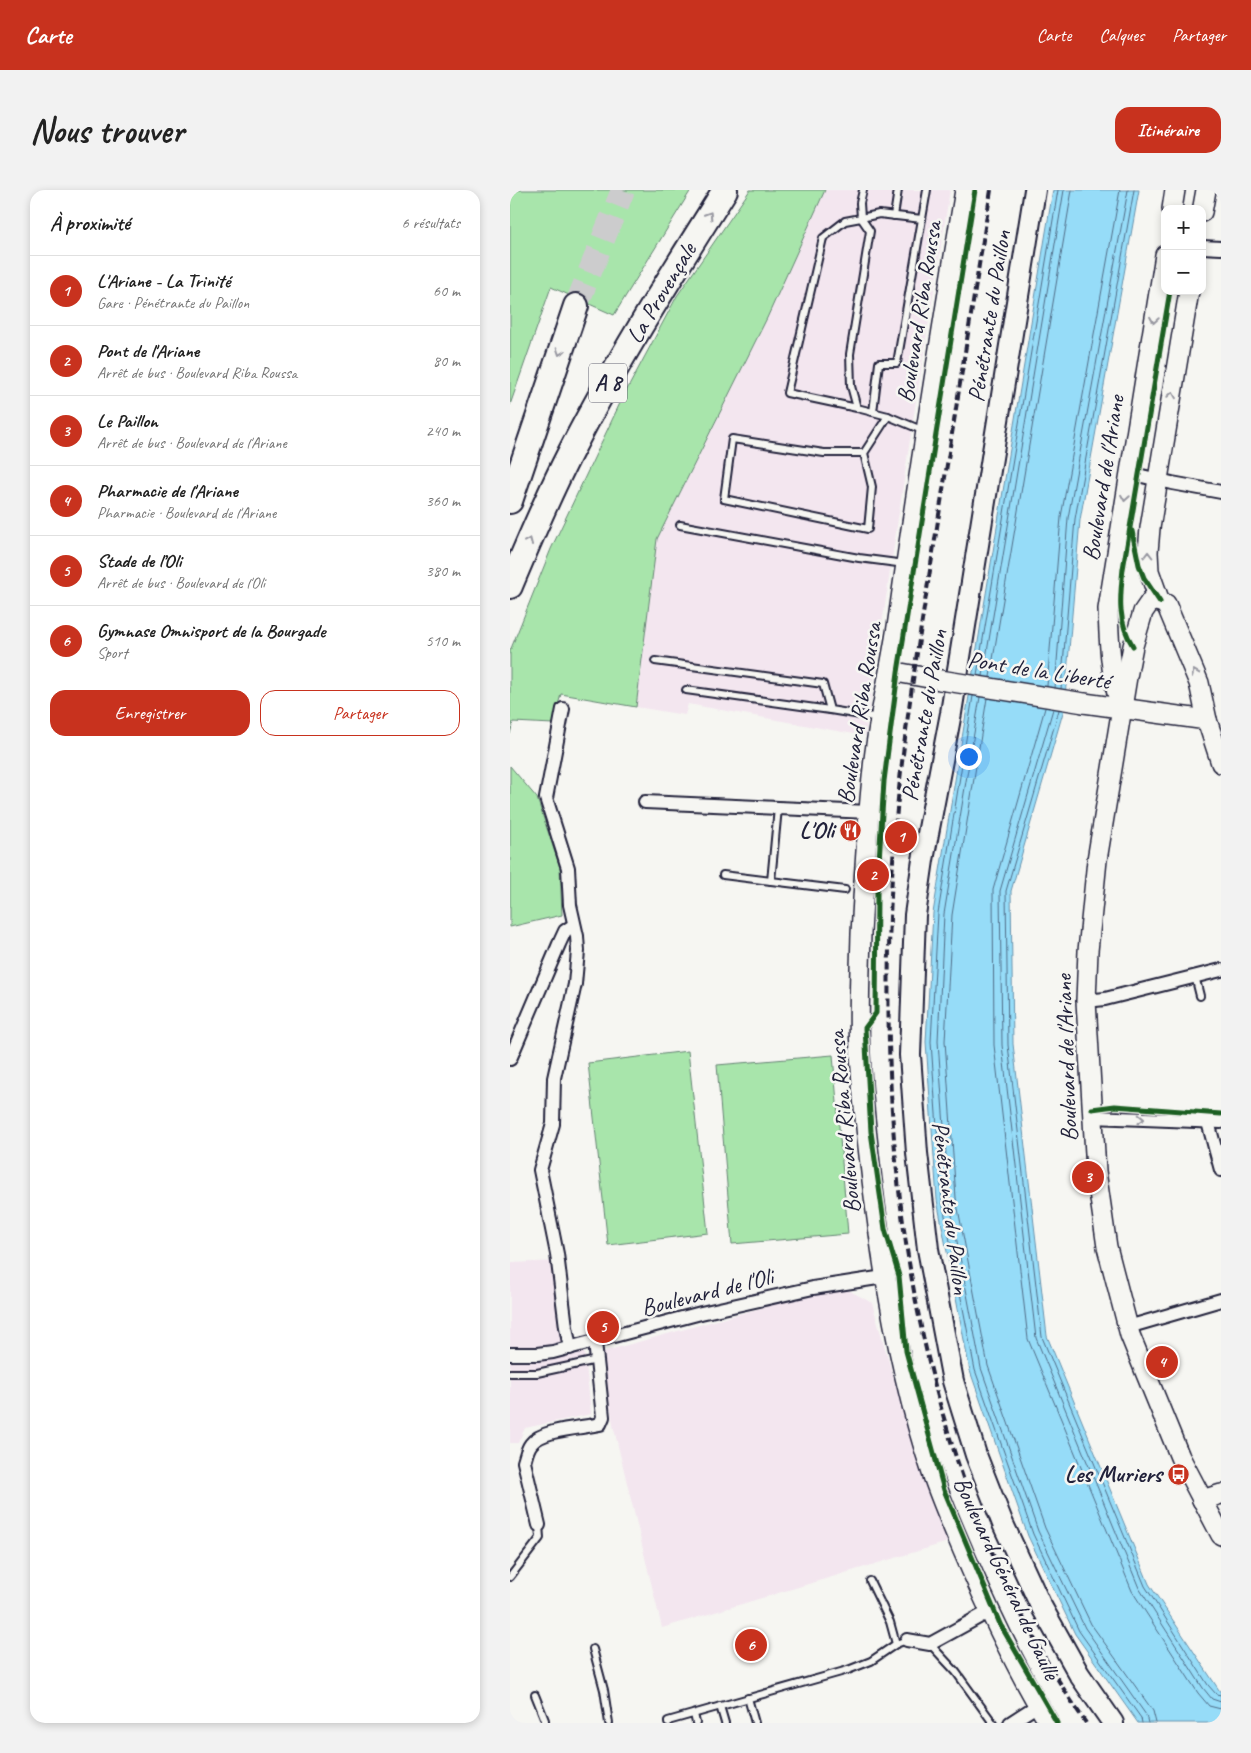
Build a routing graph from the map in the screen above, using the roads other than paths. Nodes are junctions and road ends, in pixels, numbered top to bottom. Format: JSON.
{"nodes":[{"id":1,"x":725,"y":190,"type":"edge"},
{"id":2,"x":863,"y":190,"type":"edge"},
{"id":3,"x":898,"y":190,"type":"edge"},
{"id":4,"x":927,"y":190,"type":"edge"},
{"id":5,"x":965,"y":190,"type":"edge"},
{"id":6,"x":1023,"y":190,"type":"edge"},
{"id":7,"x":1035,"y":190,"type":"edge"},
{"id":8,"x":1175,"y":190,"type":"edge"},
{"id":9,"x":1206,"y":190,"type":"edge"},
{"id":10,"x":1173,"y":205,"type":"edge"},
{"id":11,"x":1203,"y":205,"type":"edge"},
{"id":12,"x":894,"y":216,"type":"junction"},
{"id":13,"x":861,"y":218,"type":"junction"},
{"id":14,"x":922,"y":219,"type":"junction"},
{"id":15,"x":1206,"y":247,"type":"edge"},
{"id":16,"x":1221,"y":248,"type":"edge"},
{"id":17,"x":1161,"y":279,"type":"edge"},
{"id":18,"x":1188,"y":295,"type":"edge"},
{"id":19,"x":576,"y":306,"type":"tunnel mouth"},
{"id":20,"x":857,"y":408,"type":"junction"},
{"id":21,"x":873,"y":412,"type":"junction"},
{"id":22,"x":888,"y":416,"type":"junction"},
{"id":23,"x":925,"y":431,"type":"junction"},
{"id":24,"x":864,"y":453,"type":"junction"},
{"id":25,"x":1129,"y":473,"type":"junction"},
{"id":26,"x":1158,"y":480,"type":"junction"},
{"id":27,"x":1221,"y":492,"type":"edge"},
{"id":28,"x":510,"y":501,"type":"edge"},
{"id":29,"x":680,"y":525,"type":"dead end"},
{"id":30,"x":906,"y":564,"type":"junction"},
{"id":31,"x":510,"y":586,"type":"edge"},
{"id":32,"x":1160,"y":602,"type":"junction"},
{"id":33,"x":655,"y":661,"type":"dead end"},
{"id":34,"x":890,"y":670,"type":"junction"},
{"id":35,"x":686,"y":690,"type":"dead end"},
{"id":36,"x":1121,"y":708,"type":"junction"},
{"id":37,"x":563,"y":709,"type":"dead end"},
{"id":38,"x":830,"y":710,"type":"junction"},
{"id":39,"x":880,"y":718,"type":"junction"},
{"id":40,"x":1207,"y":720,"type":"junction"},
{"id":41,"x":1221,"y":762,"type":"edge"},
{"id":42,"x":645,"y":802,"type":"dead end"},
{"id":43,"x":778,"y":808,"type":"junction"},
{"id":44,"x":868,"y":816,"type":"junction"},
{"id":45,"x":723,"y":875,"type":"dead end"},
{"id":46,"x":771,"y":881,"type":"junction"},
{"id":47,"x":845,"y":890,"type":"dead end"},
{"id":48,"x":574,"y":925,"type":"junction"},
{"id":49,"x":1221,"y":970,"type":"edge"},
{"id":50,"x":1195,"y":976,"type":"junction"},
{"id":51,"x":1200,"y":996,"type":"dead end"},
{"id":52,"x":1086,"y":1001,"type":"junction"},
{"id":53,"x":510,"y":1059,"type":"edge"},
{"id":54,"x":1092,"y":1117,"type":"junction"},
{"id":55,"x":1215,"y":1122,"type":"edge"},
{"id":56,"x":1221,"y":1170,"type":"edge"},
{"id":57,"x":884,"y":1276,"type":"junction"},
{"id":58,"x":1221,"y":1300,"type":"edge"},
{"id":59,"x":1128,"y":1328,"type":"junction"},
{"id":60,"x":595,"y":1342,"type":"junction"},
{"id":61,"x":570,"y":1348,"type":"junction"},
{"id":62,"x":510,"y":1354,"type":"edge"},
{"id":63,"x":597,"y":1360,"type":"junction"},
{"id":64,"x":510,"y":1373,"type":"edge"},
{"id":65,"x":1221,"y":1494,"type":"edge"},
{"id":66,"x":1202,"y":1500,"type":"junction"},
{"id":67,"x":539,"y":1525,"type":"joint"},
{"id":68,"x":1221,"y":1535,"type":"edge"},
{"id":69,"x":510,"y":1577,"type":"edge"},
{"id":70,"x":870,"y":1580,"type":"dead end"},
{"id":71,"x":990,"y":1611,"type":"junction"},
{"id":72,"x":902,"y":1642,"type":"junction"},
{"id":73,"x":930,"y":1644,"type":"junction"},
{"id":74,"x":593,"y":1649,"type":"dead end"},
{"id":75,"x":535,"y":1695,"type":"dead end"},
{"id":76,"x":748,"y":1698,"type":"junction"},
{"id":77,"x":1038,"y":1705,"type":"junction"},
{"id":78,"x":720,"y":1706,"type":"junction"},
{"id":79,"x":694,"y":1714,"type":"junction"},
{"id":80,"x":545,"y":1723,"type":"edge"},
{"id":81,"x":609,"y":1723,"type":"edge"},
{"id":82,"x":668,"y":1723,"type":"edge"},
{"id":83,"x":696,"y":1723,"type":"edge"},
{"id":84,"x":725,"y":1723,"type":"edge"},
{"id":85,"x":755,"y":1723,"type":"edge"},
{"id":86,"x":993,"y":1723,"type":"edge"},
{"id":87,"x":1010,"y":1723,"type":"edge"},
{"id":88,"x":1049,"y":1723,"type":"edge"},
{"id":89,"x":1100,"y":1723,"type":"edge"},
{"id":90,"x":1113,"y":1723,"type":"edge"}],
"edges":[{"from":31,"to":1,"type":"highway","name":"La Provençale","number":"A 8","one_way":true},
{"from":2,"to":13,"type":"lane"},
{"from":3,"to":12,"type":"lane"},
{"from":4,"to":14,"type":"lane"},
{"from":5,"to":23,"type":"street","name":"Boulevard Riba Roussa"},
{"from":6,"to":89,"type":"main road","name":"Pénétrante du Paillon"},
{"from":7,"to":90,"type":"main road","name":"Pénétrante du Paillon"},
{"from":8,"to":10,"type":"street"},
{"from":9,"to":11,"type":"street"},
{"from":12,"to":13,"type":"lane"},
{"from":12,"to":14,"type":"lane"},
{"from":13,"to":20,"type":"lane"},
{"from":13,"to":20,"type":"lane"},
{"from":14,"to":21,"type":"lane"},
{"from":15,"to":16,"type":"street"},
{"from":17,"to":25,"type":"street","name":"Boulevard de l'Ariane","one_way":true},
{"from":26,"to":18,"type":"street","one_way":true},
{"from":19,"to":28,"type":"highway","number":"A 8","one_way":true},
{"from":20,"to":21,"type":"lane"},
{"from":21,"to":22,"type":"lane"},
{"from":22,"to":23,"type":"lane"},
{"from":22,"to":24,"type":"lane"},
{"from":23,"to":30,"type":"street","name":"Boulevard Riba Roussa"},
{"from":24,"to":24,"type":"lane"},
{"from":25,"to":26,"type":"street"},
{"from":25,"to":36,"type":"street","name":"Boulevard de l'Ariane","one_way":true},
{"from":26,"to":27,"type":"street"},
{"from":32,"to":26,"type":"street","one_way":true},
{"from":29,"to":30,"type":"lane"},
{"from":30,"to":34,"type":"street","name":"Boulevard Riba Roussa"},
{"from":32,"to":36,"type":"street","name":"Boulevard de l'Ariane"},
{"from":40,"to":32,"type":"street","one_way":true},
{"from":33,"to":38,"type":"lane"},
{"from":34,"to":36,"type":"street","name":"Pont de la Liberté","bridge":true},
{"from":34,"to":39,"type":"street","name":"Boulevard Riba Roussa"},
{"from":35,"to":38,"type":"lane"},
{"from":36,"to":40,"type":"street","name":"Pont de la Liberté"},
{"from":36,"to":52,"type":"street","name":"Boulevard de l'Ariane"},
{"from":37,"to":48,"type":"street"},
{"from":38,"to":39,"type":"lane"},
{"from":39,"to":44,"type":"street","name":"Boulevard Riba Roussa"},
{"from":40,"to":41,"type":"street"},
{"from":42,"to":43,"type":"street"},
{"from":43,"to":44,"type":"street"},
{"from":43,"to":46,"type":"lane"},
{"from":44,"to":57,"type":"street","name":"Boulevard Riba Roussa"},
{"from":45,"to":46,"type":"lane"},
{"from":46,"to":47,"type":"lane"},
{"from":48,"to":53,"type":"street"},
{"from":48,"to":61,"type":"street"},
{"from":49,"to":50,"type":"street"},
{"from":50,"to":51,"type":"lane"},
{"from":50,"to":52,"type":"street"},
{"from":52,"to":54,"type":"street","name":"Boulevard de l'Ariane"},
{"from":54,"to":55,"type":"street","one_way":true},
{"from":54,"to":59,"type":"street","name":"Boulevard de l'Ariane"},
{"from":55,"to":56,"type":"street"},
{"from":57,"to":60,"type":"street","name":"Boulevard de l'Oli"},
{"from":57,"to":71,"type":"street","name":"Boulevard Général de Gaulle"},
{"from":58,"to":59,"type":"street"},
{"from":59,"to":66,"type":"street","name":"Boulevard de l'Ariane"},
{"from":60,"to":61,"type":"street","name":"Boulevard de l'Oli"},
{"from":60,"to":63,"type":"street"},
{"from":61,"to":62,"type":"street","name":"Boulevard de l'Oli"},
{"from":63,"to":64,"type":"lane"},
{"from":63,"to":67,"type":"street"},
{"from":65,"to":66,"type":"street"},
{"from":66,"to":68,"type":"street","name":"Boulevard de l'Ariane"},
{"from":67,"to":69,"type":"lane"},
{"from":70,"to":72,"type":"lane"},
{"from":71,"to":73,"type":"street"},
{"from":71,"to":77,"type":"street","name":"Boulevard Général de Gaulle"},
{"from":72,"to":73,"type":"street"},
{"from":72,"to":76,"type":"lane"},
{"from":73,"to":86,"type":"lane"},
{"from":74,"to":81,"type":"lane"},
{"from":75,"to":80,"type":"lane"},
{"from":76,"to":78,"type":"lane"},
{"from":76,"to":85,"type":"lane"},
{"from":77,"to":87,"type":"street"},
{"from":77,"to":88,"type":"street","name":"Boulevard Général de Gaulle"},
{"from":78,"to":79,"type":"lane"},
{"from":78,"to":84,"type":"lane"},
{"from":79,"to":82,"type":"lane"},
{"from":79,"to":83,"type":"lane"}]}
